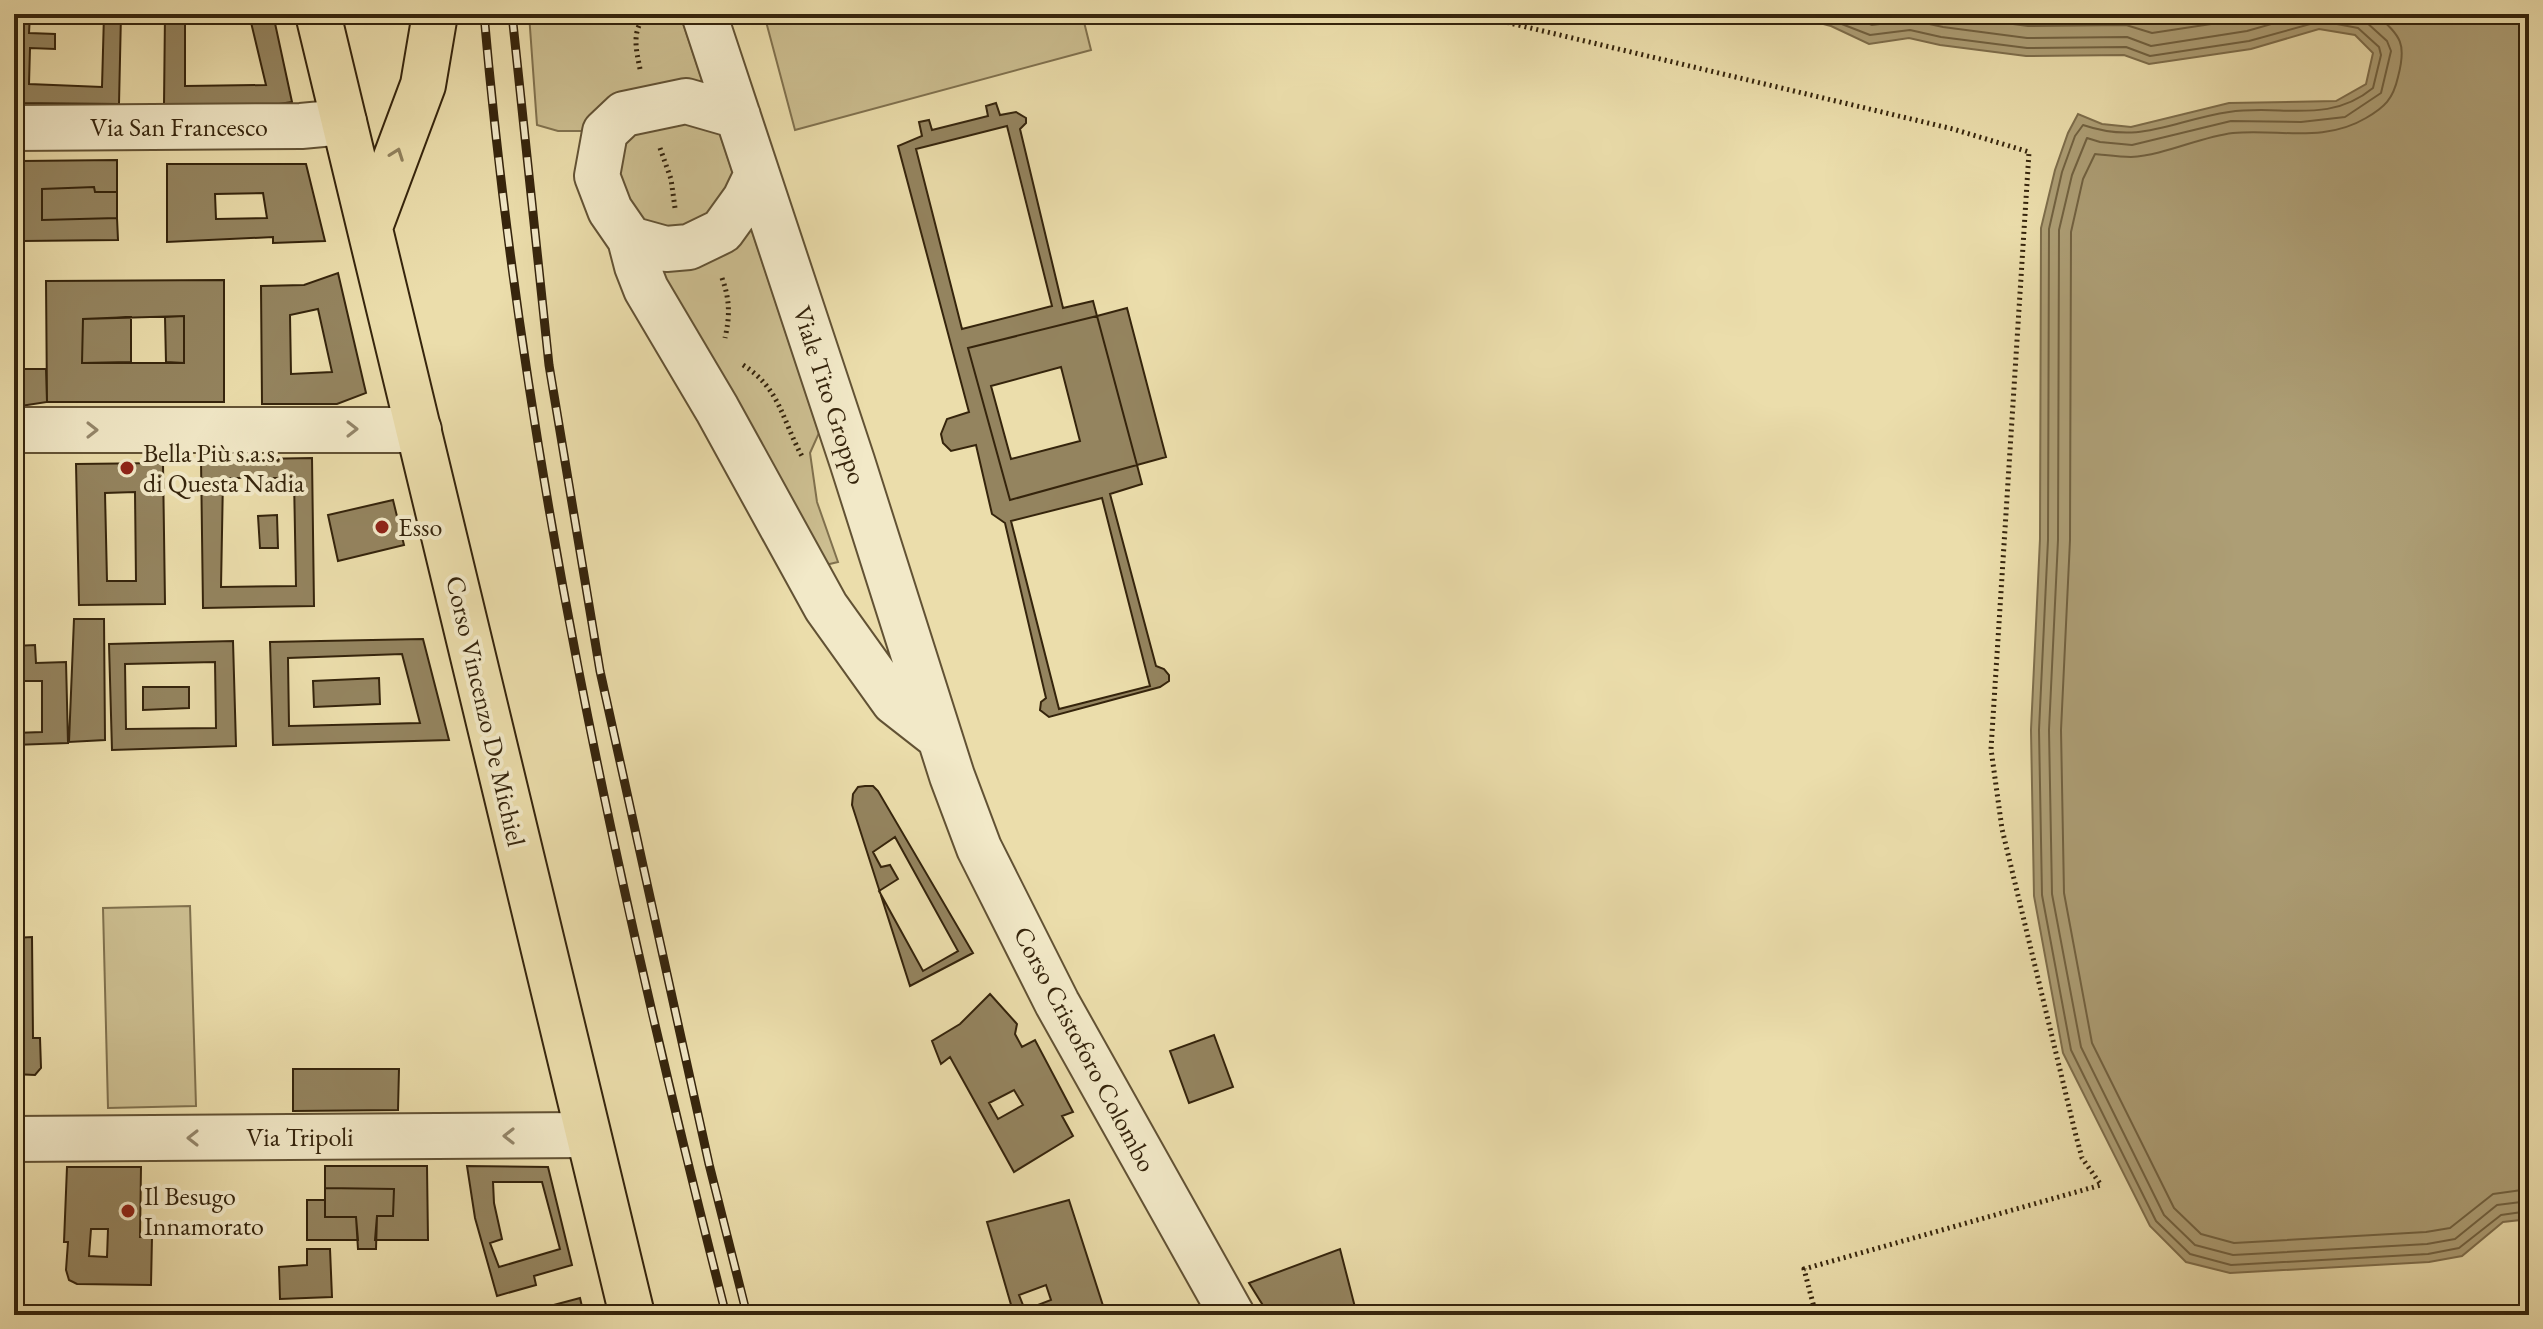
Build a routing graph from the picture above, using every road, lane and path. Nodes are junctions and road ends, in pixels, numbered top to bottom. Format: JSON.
{"nodes":[{"id":1,"x":318,"y":14,"type":"edge"},
{"id":2,"x":435,"y":14,"type":"edge"},
{"id":3,"x":704,"y":14,"type":"edge"},
{"id":4,"x":1472,"y":14,"type":"edge"},
{"id":5,"x":738,"y":116,"type":"junction"},
{"id":6,"x":344,"y":122,"type":"junction"},
{"id":7,"x":14,"y":128,"type":"edge"},
{"id":8,"x":757,"y":174,"type":"junction"},
{"id":9,"x":370,"y":227,"type":"junction"},
{"id":10,"x":630,"y":239,"type":"junction"},
{"id":11,"x":14,"y":430,"type":"edge"},
{"id":12,"x":419,"y":430,"type":"junction"},
{"id":13,"x":946,"y":757,"type":"junction"},
{"id":14,"x":587,"y":1135,"type":"junction"},
{"id":15,"x":14,"y":1139,"type":"edge"},
{"id":16,"x":632,"y":1315,"type":"edge"},
{"id":17,"x":1232,"y":1315,"type":"edge"},
{"id":18,"x":1816,"y":1315,"type":"edge"}],
"edges":[{"from":1,"to":6,"type":"main road","name":"Corso Vincenzo De Michiel"},
{"from":9,"to":2,"type":"main road","one_way":true},
{"from":3,"to":5,"type":"street","name":"Viale Tito Groppo"},
{"from":4,"to":18,"type":"path"},
{"from":5,"to":8,"type":"street","name":"Viale Tito Groppo"},
{"from":5,"to":10,"type":"street"},
{"from":6,"to":7,"type":"street","name":"Via San Francesco"},
{"from":6,"to":9,"type":"main road","name":"Corso Vincenzo De Michiel"},
{"from":8,"to":10,"type":"street"},
{"from":8,"to":13,"type":"street","name":"Viale Tito Groppo"},
{"from":9,"to":12,"type":"main road","name":"Corso Vincenzo De Michiel"},
{"from":10,"to":13,"type":"street"},
{"from":11,"to":12,"type":"street","one_way":true},
{"from":12,"to":14,"type":"main road","name":"Corso Vincenzo De Michiel"},
{"from":13,"to":17,"type":"street","name":"Corso Cristoforo Colombo"},
{"from":14,"to":15,"type":"street","name":"Via Tripoli","one_way":true},
{"from":14,"to":16,"type":"main road","name":"Corso Vincenzo De Michiel"}]}
